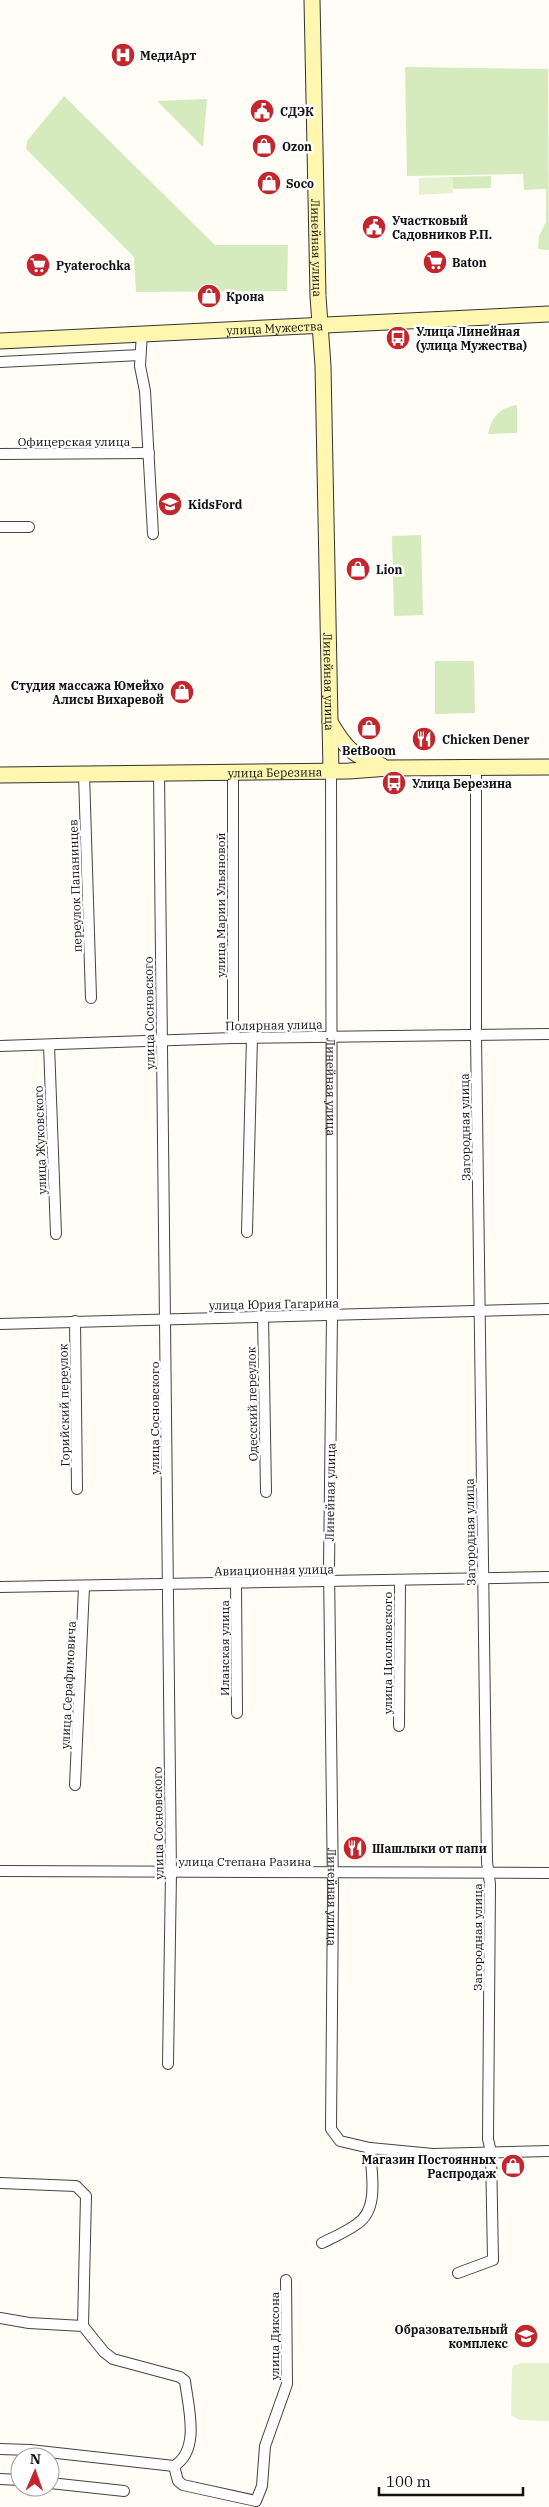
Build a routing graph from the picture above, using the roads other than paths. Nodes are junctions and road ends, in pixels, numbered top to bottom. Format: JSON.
{"nodes":[{"id":1,"x":312,"y":0,"type":"edge"},
{"id":2,"x":549,"y":314,"type":"edge"},
{"id":3,"x":319,"y":324,"type":"junction"},
{"id":4,"x":142,"y":332,"type":"junction"},
{"id":5,"x":0,"y":341,"type":"edge"},
{"id":6,"x":140,"y":355,"type":"junction"},
{"id":7,"x":0,"y":362,"type":"edge"},
{"id":8,"x":149,"y":453,"type":"junction"},
{"id":9,"x":0,"y":454,"type":"edge"},
{"id":10,"x":0,"y":527,"type":"edge"},
{"id":11,"x":29,"y":527,"type":"dead end"},
{"id":12,"x":152,"y":534,"type":"dead end"},
{"id":13,"x":330,"y":720,"type":"junction"},
{"id":14,"x":476,"y":767,"type":"junction"},
{"id":15,"x":549,"y":767,"type":"edge"},
{"id":16,"x":389,"y":768,"type":"junction"},
{"id":17,"x":331,"y":771,"type":"junction"},
{"id":18,"x":159,"y":772,"type":"junction"},
{"id":19,"x":233,"y":772,"type":"junction"},
{"id":20,"x":84,"y":774,"type":"junction"},
{"id":21,"x":0,"y":775,"type":"edge"},
{"id":22,"x":92,"y":998,"type":"dead end"},
{"id":23,"x":549,"y":1034,"type":"edge"},
{"id":24,"x":476,"y":1036,"type":"junction"},
{"id":25,"x":252,"y":1037,"type":"junction"},
{"id":26,"x":332,"y":1037,"type":"junction"},
{"id":27,"x":234,"y":1038,"type":"junction"},
{"id":28,"x":161,"y":1040,"type":"junction"},
{"id":29,"x":49,"y":1045,"type":"junction"},
{"id":30,"x":0,"y":1046,"type":"edge"},
{"id":31,"x":247,"y":1232,"type":"dead end"},
{"id":32,"x":56,"y":1234,"type":"dead end"},
{"id":33,"x":549,"y":1309,"type":"edge"},
{"id":34,"x":480,"y":1311,"type":"junction"},
{"id":35,"x":263,"y":1316,"type":"junction"},
{"id":36,"x":332,"y":1316,"type":"junction"},
{"id":37,"x":166,"y":1319,"type":"junction"},
{"id":38,"x":75,"y":1321,"type":"junction"},
{"id":39,"x":0,"y":1324,"type":"edge"},
{"id":40,"x":78,"y":1489,"type":"dead end"},
{"id":41,"x":266,"y":1492,"type":"dead end"},
{"id":42,"x":549,"y":1577,"type":"edge"},
{"id":43,"x":483,"y":1578,"type":"junction"},
{"id":44,"x":400,"y":1581,"type":"junction"},
{"id":45,"x":329,"y":1582,"type":"junction"},
{"id":46,"x":168,"y":1583,"type":"junction"},
{"id":47,"x":236,"y":1583,"type":"junction"},
{"id":48,"x":0,"y":1586,"type":"edge"},
{"id":49,"x":84,"y":1587,"type":"junction"},
{"id":50,"x":237,"y":1713,"type":"dead end"},
{"id":51,"x":399,"y":1726,"type":"dead end"},
{"id":52,"x":75,"y":1785,"type":"dead end"},
{"id":53,"x":0,"y":1871,"type":"edge"},
{"id":54,"x":172,"y":1873,"type":"junction"},
{"id":55,"x":488,"y":1873,"type":"junction"},
{"id":56,"x":549,"y":1873,"type":"edge"},
{"id":57,"x":333,"y":1874,"type":"junction"},
{"id":58,"x":168,"y":2064,"type":"dead end"},
{"id":59,"x":370,"y":2148,"type":"junction"},
{"id":60,"x":549,"y":2151,"type":"edge"},
{"id":61,"x":491,"y":2152,"type":"junction"},
{"id":62,"x":0,"y":2183,"type":"edge"},
{"id":63,"x":322,"y":2243,"type":"dead end"},
{"id":64,"x":458,"y":2272,"type":"dead end"},
{"id":65,"x":286,"y":2280,"type":"dead end"},
{"id":66,"x":0,"y":2318,"type":"edge"},
{"id":67,"x":83,"y":2326,"type":"junction"},
{"id":68,"x":0,"y":2450,"type":"edge"},
{"id":69,"x":174,"y":2466,"type":"junction"},
{"id":70,"x":60,"y":2483,"type":"edge"},
{"id":71,"x":124,"y":2491,"type":"dead end"}],
"edges":[{"from":1,"to":3,"type":"street","name":"Линейная улица"},
{"from":2,"to":3,"type":"street","name":"улица Мужества"},
{"from":3,"to":4,"type":"street","name":"улица Мужества"},
{"from":3,"to":13,"type":"street","name":"Линейная улица"},
{"from":4,"to":5,"type":"street","name":"улица Мужества"},
{"from":4,"to":6,"type":"street"},
{"from":6,"to":7,"type":"street"},
{"from":6,"to":8,"type":"street"},
{"from":8,"to":9,"type":"street","name":"Офицерская улица"},
{"from":8,"to":12,"type":"street"},
{"from":10,"to":11,"type":"street"},
{"from":13,"to":16,"type":"street"},
{"from":13,"to":17,"type":"street","name":"Линейная улица"},
{"from":14,"to":15,"type":"street","name":"улица Березина"},
{"from":14,"to":16,"type":"street","name":"улица Березина"},
{"from":14,"to":24,"type":"street","name":"Загородная улица"},
{"from":16,"to":17,"type":"street","name":"улица Березина"},
{"from":17,"to":19,"type":"street","name":"улица Березина"},
{"from":17,"to":26,"type":"street","name":"Линейная улица"},
{"from":18,"to":19,"type":"street","name":"улица Березина"},
{"from":18,"to":20,"type":"street","name":"улица Березина"},
{"from":18,"to":28,"type":"street","name":"улица Сосновского"},
{"from":19,"to":27,"type":"street","name":"улица Марии Ульяновой"},
{"from":20,"to":21,"type":"street","name":"улица Березина"},
{"from":20,"to":22,"type":"street","name":"переулок Папанинцев"},
{"from":23,"to":24,"type":"street","name":"Полярная улица"},
{"from":24,"to":26,"type":"street","name":"Полярная улица"},
{"from":24,"to":34,"type":"street","name":"Загородная улица"},
{"from":25,"to":26,"type":"street","name":"Полярная улица"},
{"from":25,"to":27,"type":"street","name":"Полярная улица"},
{"from":25,"to":31,"type":"street"},
{"from":26,"to":36,"type":"street","name":"Линейная улица"},
{"from":27,"to":28,"type":"street","name":"Полярная улица"},
{"from":28,"to":29,"type":"street","name":"Полярная улица"},
{"from":28,"to":37,"type":"street","name":"улица Сосновского"},
{"from":29,"to":30,"type":"street","name":"Полярная улица"},
{"from":29,"to":32,"type":"street","name":"улица Жуковского"},
{"from":33,"to":34,"type":"street","name":"улица Юрия Гагарина"},
{"from":34,"to":36,"type":"street","name":"улица Юрия Гагарина"},
{"from":34,"to":43,"type":"street","name":"Загородная улица"},
{"from":35,"to":36,"type":"street","name":"улица Юрия Гагарина"},
{"from":35,"to":37,"type":"street","name":"улица Юрия Гагарина"},
{"from":35,"to":41,"type":"street","name":"Одесский переулок"},
{"from":36,"to":45,"type":"street","name":"Линейная улица"},
{"from":37,"to":38,"type":"street","name":"улица Юрия Гагарина"},
{"from":37,"to":46,"type":"street","name":"улица Сосновского"},
{"from":38,"to":39,"type":"street","name":"улица Юрия Гагарина"},
{"from":38,"to":40,"type":"street","name":"Горийский переулок"},
{"from":42,"to":43,"type":"street","name":"Авиационная улица"},
{"from":43,"to":44,"type":"street","name":"Авиационная улица"},
{"from":43,"to":55,"type":"street","name":"Загородная улица"},
{"from":44,"to":45,"type":"street","name":"Авиационная улица"},
{"from":44,"to":51,"type":"street","name":"улица Циолковского"},
{"from":45,"to":47,"type":"street","name":"Авиационная улица"},
{"from":45,"to":57,"type":"street","name":"Линейная улица"},
{"from":46,"to":47,"type":"street","name":"Авиационная улица"},
{"from":46,"to":49,"type":"street","name":"Авиационная улица"},
{"from":46,"to":54,"type":"street","name":"улица Сосновского"},
{"from":47,"to":50,"type":"street","name":"Иланская улица"},
{"from":48,"to":49,"type":"street","name":"Авиационная улица"},
{"from":49,"to":52,"type":"street","name":"улица Серафимовича"},
{"from":53,"to":54,"type":"street","name":"улица Степана Разина"},
{"from":54,"to":57,"type":"street","name":"улица Степана Разина"},
{"from":54,"to":58,"type":"street","name":"улица Сосновского"},
{"from":55,"to":56,"type":"street","name":"улица Степана Разина"},
{"from":55,"to":57,"type":"street","name":"улица Степана Разина"},
{"from":55,"to":61,"type":"street","name":"Загородная улица"},
{"from":57,"to":59,"type":"street","name":"Линейная улица"},
{"from":59,"to":61,"type":"street"},
{"from":59,"to":63,"type":"street"},
{"from":60,"to":61,"type":"street"},
{"from":61,"to":64,"type":"street","name":"Загородная улица"},
{"from":62,"to":67,"type":"street"},
{"from":65,"to":69,"type":"street","name":"улица Диксона"},
{"from":66,"to":67,"type":"street"},
{"from":67,"to":69,"type":"street"},
{"from":68,"to":69,"type":"street"},
{"from":70,"to":71,"type":"street"}]}
